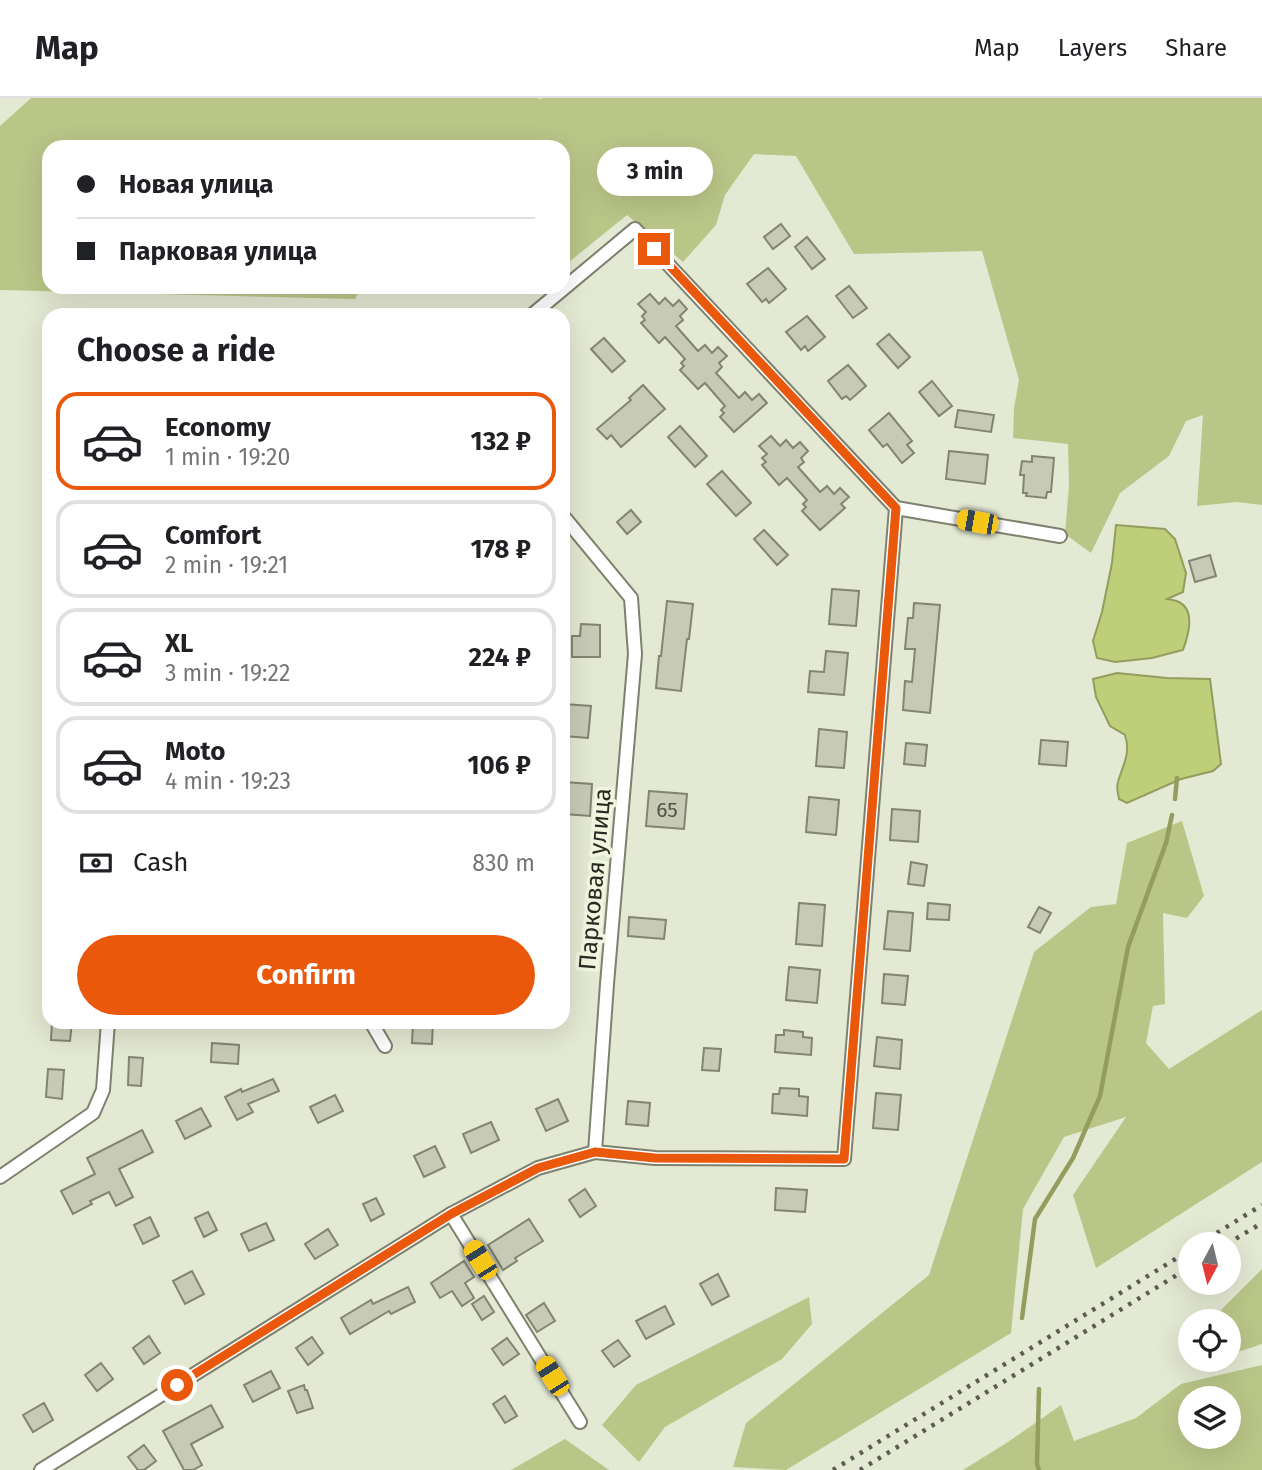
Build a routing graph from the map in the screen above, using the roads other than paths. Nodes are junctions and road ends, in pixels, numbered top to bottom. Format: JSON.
{"nodes":[{"id":1,"x":570,"y":283,"type":"edge"},
{"id":2,"x":557,"y":294,"type":"edge"},
{"id":3,"x":540,"y":308,"type":"edge"},
{"id":4,"x":896,"y":508,"type":"junction"},
{"id":5,"x":570,"y":524,"type":"edge"},
{"id":6,"x":1060,"y":536,"type":"dead end"},
{"id":7,"x":107,"y":1029,"type":"edge"},
{"id":8,"x":375,"y":1029,"type":"edge"},
{"id":9,"x":385,"y":1046,"type":"dead end"},
{"id":10,"x":595,"y":1152,"type":"junction"},
{"id":11,"x":0,"y":1177,"type":"edge"},
{"id":12,"x":451,"y":1214,"type":"junction"},
{"id":13,"x":580,"y":1422,"type":"dead end"},
{"id":14,"x":41,"y":1470,"type":"edge"}],
"edges":[{"from":1,"to":4,"type":"street"},
{"from":2,"to":3,"type":"street"},
{"from":4,"to":6,"type":"street"},
{"from":4,"to":10,"type":"street"},
{"from":5,"to":10,"type":"street","name":"Парковая улица"},
{"from":7,"to":11,"type":"street"},
{"from":8,"to":9,"type":"street"},
{"from":10,"to":12,"type":"street"},
{"from":12,"to":13,"type":"street"},
{"from":12,"to":14,"type":"street"}]}
